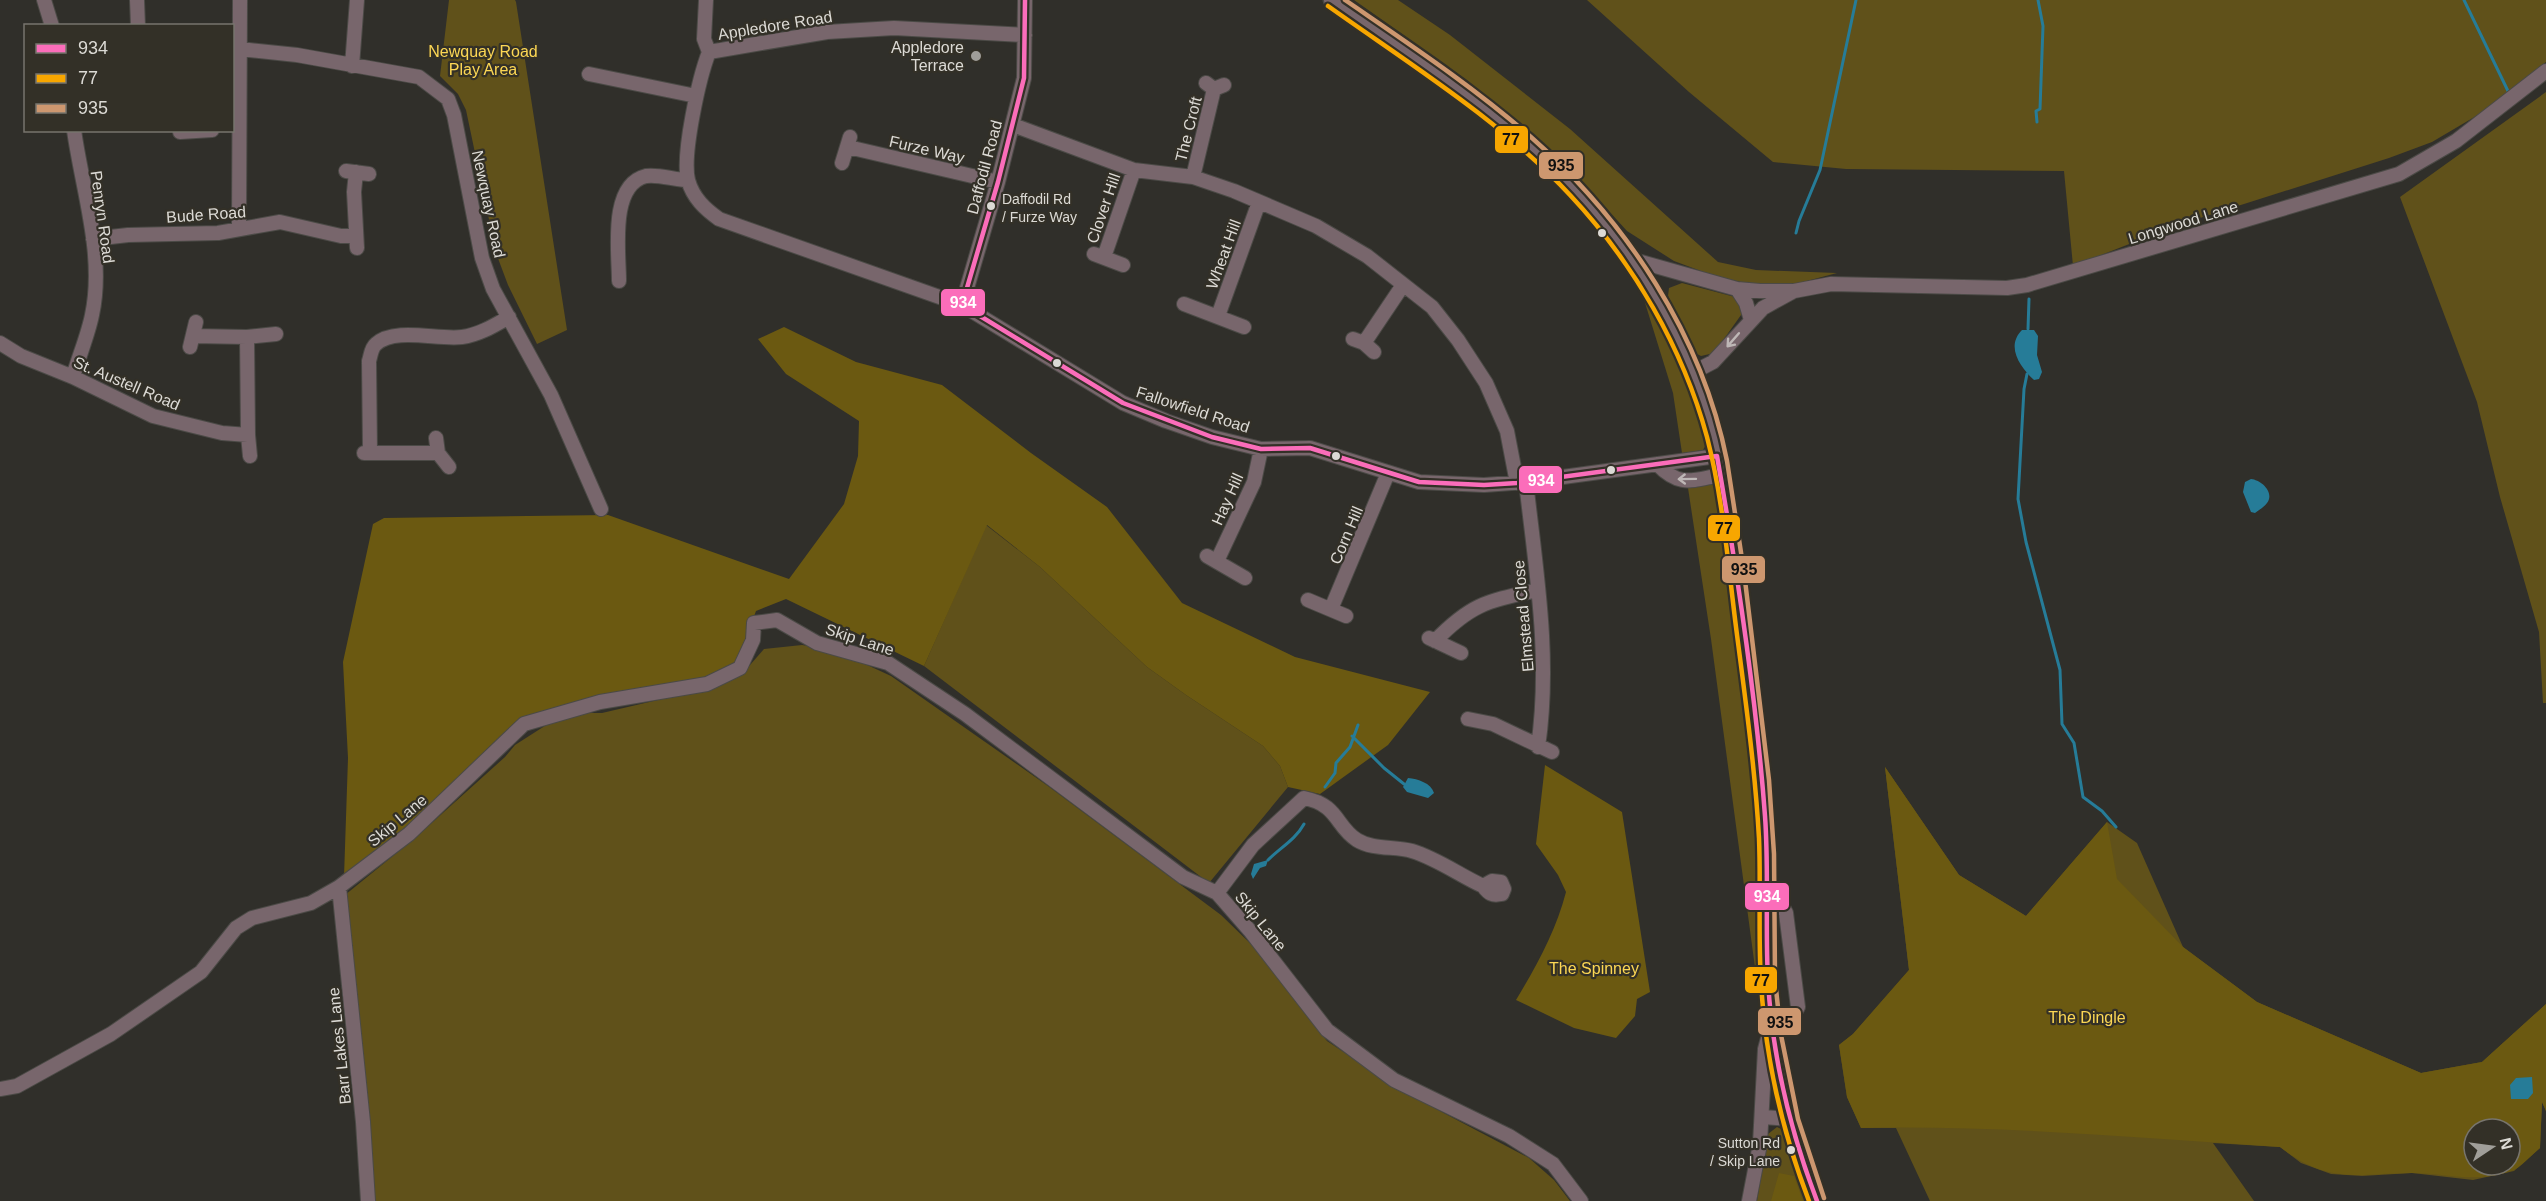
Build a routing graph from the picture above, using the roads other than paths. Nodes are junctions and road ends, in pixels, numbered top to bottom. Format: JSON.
{"nodes":[{"id":1,"x":44,"y":0,"type":"edge"},
{"id":2,"x":137,"y":0,"type":"edge"},
{"id":3,"x":240,"y":0,"type":"edge"},
{"id":4,"x":357,"y":0,"type":"edge"},
{"id":5,"x":706,"y":0,"type":"edge"},
{"id":6,"x":1025,"y":0,"type":"edge"},
{"id":7,"x":1332,"y":0,"type":"edge"},
{"id":8,"x":51,"y":24,"type":"edge"},
{"id":9,"x":138,"y":24,"type":"edge"},
{"id":10,"x":1025,"y":35,"type":"junction"},
{"id":11,"x":240,"y":49,"type":"junction"},
{"id":12,"x":709,"y":52,"type":"junction"},
{"id":13,"x":352,"y":66,"type":"junction"},
{"id":14,"x":2546,"y":71,"type":"edge"},
{"id":15,"x":590,"y":74,"type":"dead end"},
{"id":16,"x":607,"y":79,"type":"junction"},
{"id":17,"x":1215,"y":86,"type":"dead end"},
{"id":18,"x":602,"y":93,"type":"dead end"},
{"id":19,"x":696,"y":96,"type":"junction"},
{"id":20,"x":1013,"y":125,"type":"junction"},
{"id":21,"x":236,"y":131,"type":"edge"},
{"id":22,"x":74,"y":132,"type":"edge"},
{"id":23,"x":202,"y":132,"type":"edge"},
{"id":24,"x":181,"y":136,"type":"edge"},
{"id":25,"x":842,"y":163,"type":"dead end"},
{"id":26,"x":1134,"y":170,"type":"junction"},
{"id":27,"x":357,"y":172,"type":"dead end"},
{"id":28,"x":1193,"y":177,"type":"junction"},
{"id":29,"x":688,"y":180,"type":"junction"},
{"id":30,"x":998,"y":183,"type":"junction"},
{"id":31,"x":1259,"y":202,"type":"junction"},
{"id":32,"x":239,"y":229,"type":"junction"},
{"id":33,"x":93,"y":239,"type":"junction"},
{"id":34,"x":1634,"y":260,"type":"junction"},
{"id":35,"x":1123,"y":265,"type":"dead end"},
{"id":36,"x":621,"y":283,"type":"dead end"},
{"id":37,"x":1403,"y":285,"type":"junction"},
{"id":38,"x":1737,"y":289,"type":"junction"},
{"id":39,"x":1794,"y":291,"type":"junction"},
{"id":40,"x":1184,"y":304,"type":"dead end"},
{"id":41,"x":962,"y":305,"type":"junction"},
{"id":42,"x":1218,"y":316,"type":"junction"},
{"id":43,"x":509,"y":318,"type":"junction"},
{"id":44,"x":1751,"y":320,"type":"junction"},
{"id":45,"x":1244,"y":327,"type":"dead end"},
{"id":46,"x":276,"y":334,"type":"dead end"},
{"id":47,"x":193,"y":335,"type":"dead end"},
{"id":48,"x":247,"y":337,"type":"junction"},
{"id":49,"x":0,"y":343,"type":"edge"},
{"id":50,"x":1364,"y":345,"type":"dead end"},
{"id":51,"x":1692,"y":373,"type":"junction"},
{"id":52,"x":73,"y":377,"type":"junction"},
{"id":53,"x":248,"y":435,"type":"junction"},
{"id":54,"x":436,"y":438,"type":"dead end"},
{"id":55,"x":1261,"y":448,"type":"junction"},
{"id":56,"x":438,"y":453,"type":"junction"},
{"id":57,"x":250,"y":456,"type":"dead end"},
{"id":58,"x":1718,"y":456,"type":"junction"},
{"id":59,"x":1658,"y":464,"type":"junction"},
{"id":60,"x":448,"y":467,"type":"dead end"},
{"id":61,"x":1388,"y":473,"type":"junction"},
{"id":62,"x":1721,"y":475,"type":"junction"},
{"id":63,"x":1522,"y":482,"type":"junction"},
{"id":64,"x":601,"y":509,"type":"dead end"},
{"id":65,"x":1245,"y":578,"type":"dead end"},
{"id":66,"x":1538,"y":590,"type":"junction"},
{"id":67,"x":1308,"y":600,"type":"dead end"},
{"id":68,"x":1331,"y":609,"type":"junction"},
{"id":69,"x":1346,"y":616,"type":"dead end"},
{"id":70,"x":1461,"y":653,"type":"dead end"},
{"id":71,"x":1468,"y":719,"type":"dead end"},
{"id":72,"x":1484,"y":886,"type":"dead end"},
{"id":73,"x":339,"y":887,"type":"junction"},
{"id":74,"x":1217,"y":893,"type":"junction"},
{"id":75,"x":1767,"y":899,"type":"junction"},
{"id":76,"x":1775,"y":1035,"type":"junction"},
{"id":77,"x":0,"y":1089,"type":"edge"},
{"id":78,"x":1763,"y":1117,"type":"junction"},
{"id":79,"x":1790,"y":1119,"type":"junction"},
{"id":80,"x":368,"y":1201,"type":"edge"},
{"id":81,"x":1581,"y":1201,"type":"edge"},
{"id":82,"x":1749,"y":1201,"type":"edge"},
{"id":83,"x":1817,"y":1201,"type":"edge"}],
"edges":[{"from":1,"to":8,"type":"street"},
{"from":2,"to":9,"type":"street"},
{"from":3,"to":11,"type":"street"},
{"from":4,"to":13,"type":"street"},
{"from":5,"to":12,"type":"street"},
{"from":6,"to":10,"type":"street","name":"Daffodil Road"},
{"from":7,"to":34,"type":"main road"},
{"from":10,"to":12,"type":"street","name":"Appledore Road"},
{"from":10,"to":20,"type":"street","name":"Daffodil Road"},
{"from":11,"to":13,"type":"street","name":"Newquay Road"},
{"from":11,"to":21,"type":"street"},
{"from":12,"to":19,"type":"street","name":"Fallowfield Road"},
{"from":13,"to":43,"type":"street","name":"Newquay Road"},
{"from":14,"to":39,"type":"street","name":"Longwood Lane"},
{"from":15,"to":16,"type":"street"},
{"from":16,"to":18,"type":"street"},
{"from":16,"to":19,"type":"street"},
{"from":17,"to":28,"type":"street","name":"The Croft"},
{"from":19,"to":29,"type":"street","name":"Fallowfield Road"},
{"from":20,"to":26,"type":"street","name":"Elmstead Close"},
{"from":20,"to":30,"type":"street","name":"Daffodil Road"},
{"from":21,"to":32,"type":"street"},
{"from":22,"to":33,"type":"street","name":"Penryn Road"},
{"from":23,"to":24,"type":"street"},
{"from":25,"to":30,"type":"street","name":"Furze Way"},
{"from":26,"to":28,"type":"street","name":"Elmstead Close"},
{"from":26,"to":35,"type":"street","name":"Clover Hill"},
{"from":27,"to":32,"type":"street","name":"Bude Road"},
{"from":28,"to":31,"type":"street","name":"Elmstead Close"},
{"from":29,"to":36,"type":"street"},
{"from":29,"to":41,"type":"street","name":"Fallowfield Road"},
{"from":30,"to":41,"type":"street","name":"Daffodil Road"},
{"from":31,"to":37,"type":"street","name":"Elmstead Close"},
{"from":31,"to":42,"type":"street","name":"Wheat Hill"},
{"from":32,"to":33,"type":"street","name":"Bude Road"},
{"from":33,"to":52,"type":"street","name":"Penryn Road"},
{"from":34,"to":38,"type":"street","name":"Longwood Lane"},
{"from":34,"to":51,"type":"main road"},
{"from":37,"to":50,"type":"street"},
{"from":37,"to":63,"type":"street","name":"Elmstead Close"},
{"from":38,"to":39,"type":"street","name":"Longwood Lane"},
{"from":38,"to":44,"type":"street"},
{"from":39,"to":44,"type":"street","name":"Longwood Lane"},
{"from":40,"to":42,"type":"street","name":"Wheat Hill"},
{"from":41,"to":55,"type":"street","name":"Fallowfield Road"},
{"from":42,"to":45,"type":"street","name":"Wheat Hill"},
{"from":43,"to":56,"type":"street"},
{"from":43,"to":64,"type":"street","name":"Newquay Road"},
{"from":44,"to":51,"type":"street","name":"Longwood Lane","one_way":true},
{"from":46,"to":48,"type":"street"},
{"from":47,"to":48,"type":"street"},
{"from":48,"to":53,"type":"street"},
{"from":49,"to":52,"type":"street","name":"St. Austell Road"},
{"from":51,"to":58,"type":"main road"},
{"from":52,"to":53,"type":"street","name":"St. Austell Road"},
{"from":53,"to":57,"type":"street"},
{"from":54,"to":56,"type":"street"},
{"from":55,"to":61,"type":"street","name":"Fallowfield Road"},
{"from":55,"to":65,"type":"street","name":"Hay Hill"},
{"from":56,"to":60,"type":"street"},
{"from":58,"to":59,"type":"street","name":"Fallowfield Road"},
{"from":58,"to":62,"type":"main road"},
{"from":62,"to":59,"type":"street","one_way":true},
{"from":59,"to":63,"type":"street","name":"Fallowfield Road"},
{"from":61,"to":63,"type":"street","name":"Fallowfield Road"},
{"from":61,"to":68,"type":"street","name":"Corn Hill"},
{"from":62,"to":75,"type":"main road"},
{"from":63,"to":66,"type":"street","name":"Elmstead Close"},
{"from":66,"to":70,"type":"street"},
{"from":66,"to":71,"type":"street","name":"Elmstead Close"},
{"from":67,"to":68,"type":"street"},
{"from":68,"to":69,"type":"street"},
{"from":72,"to":74,"type":"street"},
{"from":73,"to":74,"type":"street","name":"Skip Lane"},
{"from":73,"to":77,"type":"street","name":"Skip Lane"},
{"from":73,"to":80,"type":"street","name":"Barr Lakes Lane"},
{"from":74,"to":81,"type":"street","name":"Skip Lane"},
{"from":75,"to":76,"type":"main road"},
{"from":75,"to":76,"type":"street"},
{"from":76,"to":78,"type":"street"},
{"from":76,"to":79,"type":"main road"},
{"from":78,"to":79,"type":"street"},
{"from":78,"to":82,"type":"street"},
{"from":79,"to":83,"type":"main road"}]}
